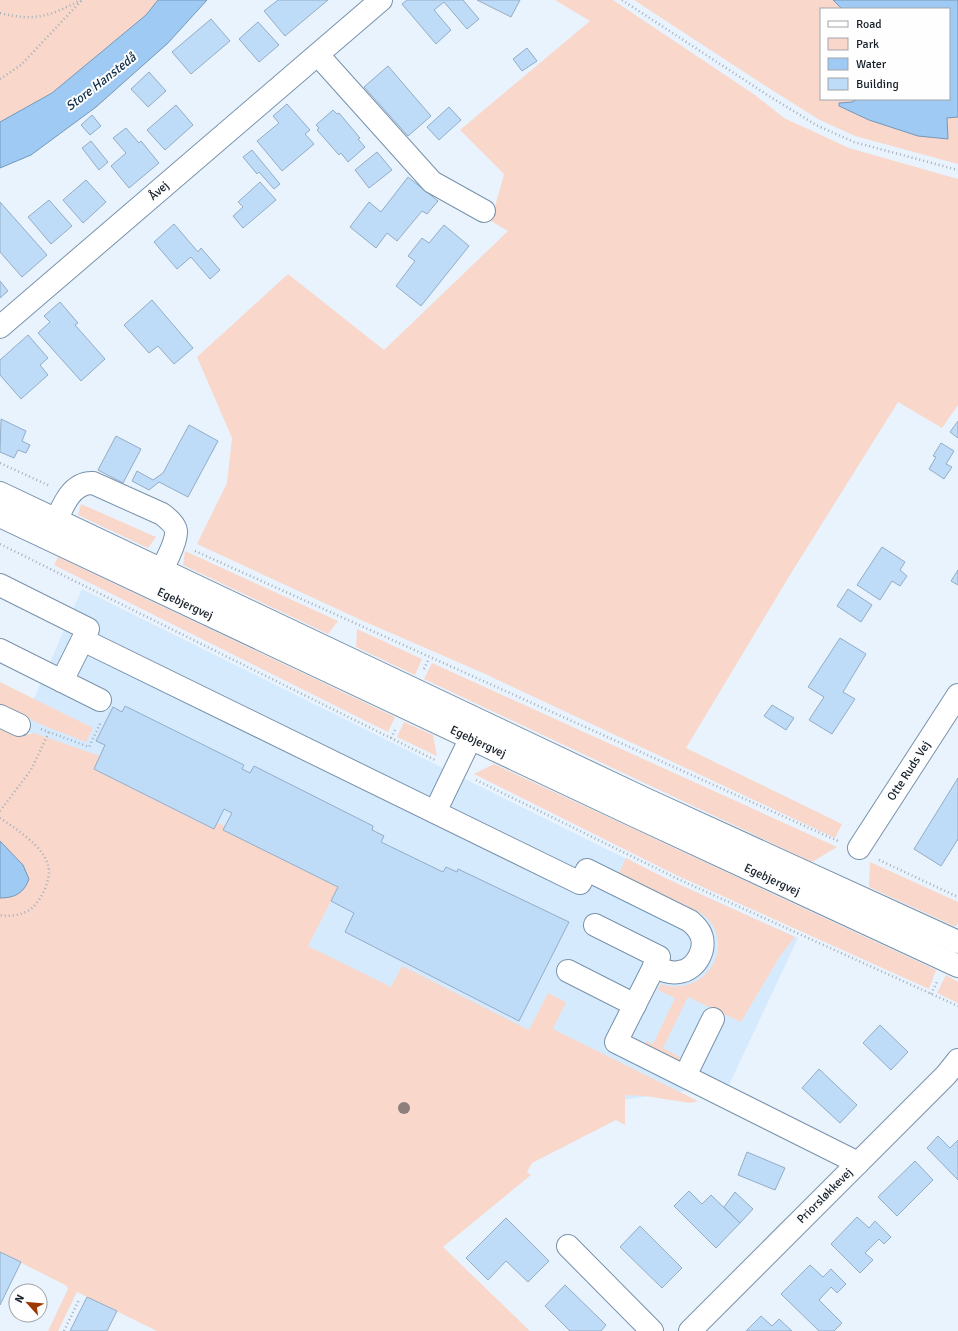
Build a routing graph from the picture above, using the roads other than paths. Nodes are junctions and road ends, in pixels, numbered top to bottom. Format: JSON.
{"nodes":[{"id":1,"x":381,"y":0,"type":"edge"},
{"id":2,"x":318,"y":54,"type":"junction"},
{"id":3,"x":484,"y":211,"type":"dead end"},
{"id":4,"x":0,"y":327,"type":"edge"},
{"id":5,"x":0,"y":493,"type":"edge"},
{"id":6,"x":0,"y":516,"type":"edge"},
{"id":7,"x":53,"y":529,"type":"junction"},
{"id":8,"x":157,"y":579,"type":"junction"},
{"id":9,"x":0,"y":585,"type":"edge"},
{"id":10,"x":83,"y":640,"type":"junction"},
{"id":11,"x":0,"y":650,"type":"edge"},
{"id":12,"x":62,"y":681,"type":"junction"},
{"id":13,"x":958,"y":695,"type":"edge"},
{"id":14,"x":100,"y":700,"type":"road end"},
{"id":15,"x":475,"y":729,"type":"junction"},
{"id":16,"x":434,"y":812,"type":"junction"},
{"id":17,"x":858,"y":849,"type":"road end"},
{"id":18,"x":596,"y":925,"type":"dead end"},
{"id":19,"x":958,"y":942,"type":"edge"},
{"id":20,"x":654,"y":966,"type":"junction"},
{"id":21,"x":958,"y":966,"type":"edge"},
{"id":22,"x":568,"y":971,"type":"dead end"},
{"id":23,"x":635,"y":1005,"type":"junction"},
{"id":24,"x":713,"y":1019,"type":"dead end"},
{"id":25,"x":954,"y":1074,"type":"edge"},
{"id":26,"x":685,"y":1076,"type":"junction"},
{"id":27,"x":858,"y":1163,"type":"junction"},
{"id":28,"x":568,"y":1246,"type":"dead end"},
{"id":29,"x":652,"y":1331,"type":"edge"},
{"id":30,"x":690,"y":1331,"type":"edge"}],
"edges":[{"from":1,"to":2,"type":"street","name":"Åvej"},
{"from":2,"to":3,"type":"street"},
{"from":2,"to":4,"type":"street","name":"Åvej"},
{"from":5,"to":7,"type":"street","name":"Egebjergvej"},
{"from":6,"to":7,"type":"street","name":"Egebjergvej"},
{"from":7,"to":8,"type":"street","name":"Egebjergvej"},
{"from":7,"to":8,"type":"street"},
{"from":8,"to":15,"type":"street","name":"Egebjergvej"},
{"from":9,"to":10,"type":"street"},
{"from":10,"to":12,"type":"street"},
{"from":10,"to":16,"type":"street"},
{"from":11,"to":12,"type":"street"},
{"from":12,"to":14,"type":"street"},
{"from":13,"to":17,"type":"street","name":"Otte Ruds Vej"},
{"from":15,"to":16,"type":"street"},
{"from":15,"to":19,"type":"street","name":"Egebjergvej"},
{"from":15,"to":21,"type":"street","name":"Egebjergvej"},
{"from":16,"to":20,"type":"street"},
{"from":18,"to":20,"type":"street"},
{"from":20,"to":23,"type":"street"},
{"from":22,"to":23,"type":"street"},
{"from":23,"to":26,"type":"street"},
{"from":24,"to":26,"type":"street"},
{"from":25,"to":27,"type":"street","name":"Priorsløkkevej"},
{"from":26,"to":27,"type":"street"},
{"from":27,"to":30,"type":"street","name":"Priorsløkkevej"},
{"from":28,"to":29,"type":"street"}]}
